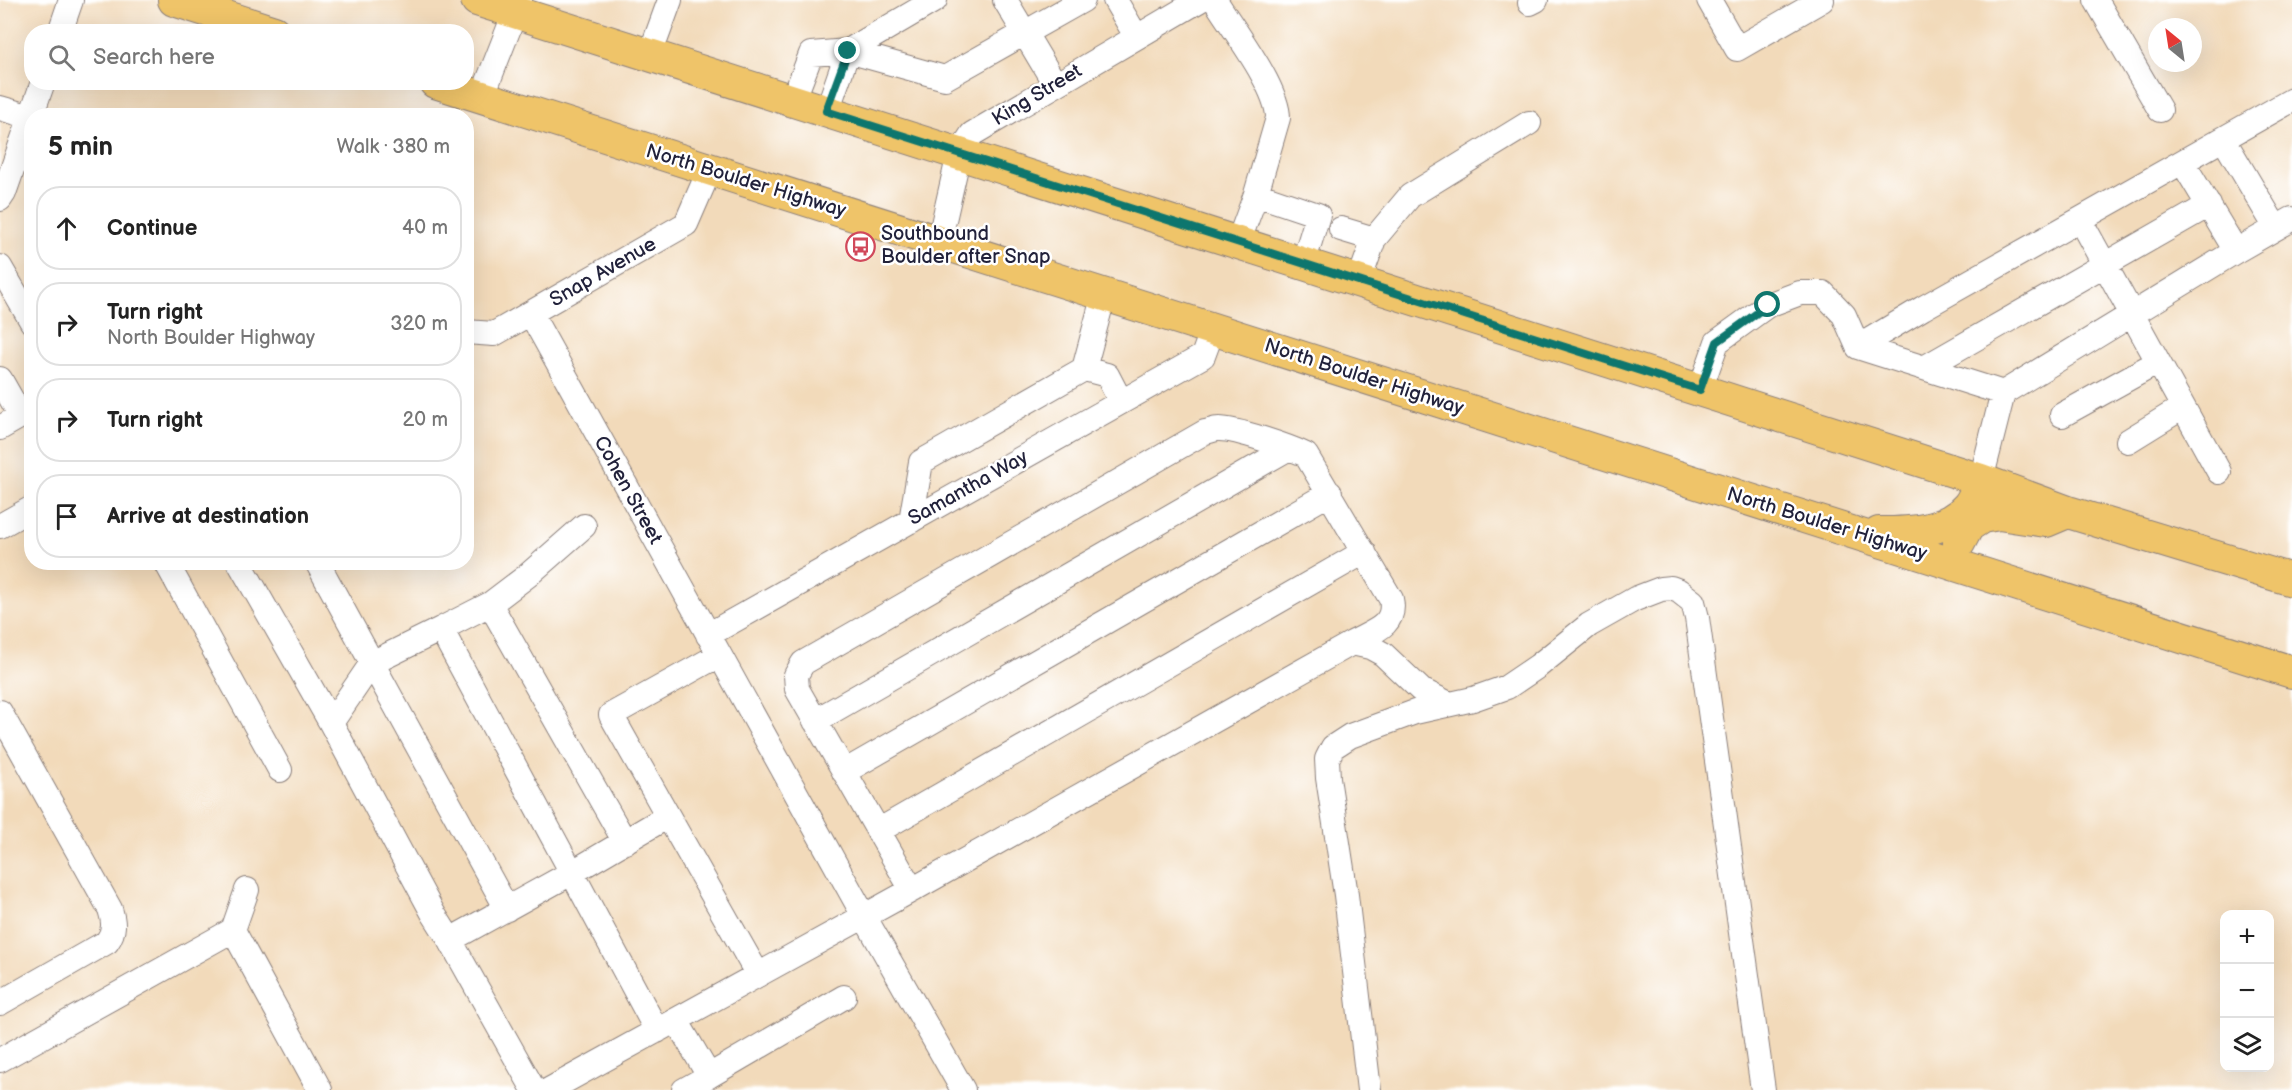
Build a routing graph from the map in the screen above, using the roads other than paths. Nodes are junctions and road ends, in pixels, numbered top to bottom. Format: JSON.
{"nodes":[{"id":1,"x":71,"y":0,"type":"edge"},
{"id":2,"x":174,"y":0,"type":"edge"},
{"id":3,"x":477,"y":0,"type":"edge"},
{"id":4,"x":670,"y":0,"type":"edge"},
{"id":5,"x":935,"y":0,"type":"edge"},
{"id":6,"x":1005,"y":0,"type":"edge"},
{"id":7,"x":1083,"y":0,"type":"edge"},
{"id":8,"x":1115,"y":0,"type":"edge"},
{"id":9,"x":1200,"y":0,"type":"edge"},
{"id":10,"x":1215,"y":0,"type":"edge"},
{"id":11,"x":1709,"y":0,"type":"edge"},
{"id":12,"x":1822,"y":0,"type":"edge"},
{"id":13,"x":2096,"y":0,"type":"edge"},
{"id":14,"x":517,"y":6,"type":"edge"},
{"id":15,"x":63,"y":24,"type":"edge"},
{"id":16,"x":249,"y":24,"type":"edge"},
{"id":17,"x":1025,"y":34,"type":"junction"},
{"id":18,"x":1136,"y":36,"type":"junction"},
{"id":19,"x":848,"y":51,"type":"junction"},
{"id":20,"x":650,"y":55,"type":"junction"},
{"id":21,"x":1055,"y":84,"type":"junction"},
{"id":22,"x":40,"y":90,"type":"edge"},
{"id":23,"x":460,"y":90,"type":"edge"},
{"id":24,"x":482,"y":97,"type":"junction"},
{"id":25,"x":793,"y":101,"type":"junction"},
{"id":26,"x":2290,"y":107,"type":"edge"},
{"id":27,"x":0,"y":108,"type":"edge"},
{"id":28,"x":34,"y":108,"type":"edge"},
{"id":29,"x":2160,"y":110,"type":"dead end"},
{"id":30,"x":826,"y":111,"type":"junction"},
{"id":31,"x":24,"y":115,"type":"edge"},
{"id":32,"x":1529,"y":123,"type":"dead end"},
{"id":33,"x":24,"y":137,"type":"edge"},
{"id":34,"x":2224,"y":140,"type":"junction"},
{"id":35,"x":959,"y":154,"type":"junction"},
{"id":36,"x":2183,"y":163,"type":"junction"},
{"id":37,"x":709,"y":171,"type":"junction"},
{"id":38,"x":1256,"y":194,"type":"junction"},
{"id":39,"x":0,"y":199,"type":"edge"},
{"id":40,"x":2209,"y":205,"type":"junction"},
{"id":41,"x":2080,"y":220,"type":"junction"},
{"id":42,"x":2284,"y":223,"type":"edge"},
{"id":43,"x":1341,"y":229,"type":"dead end"},
{"id":44,"x":1374,"y":239,"type":"junction"},
{"id":45,"x":939,"y":242,"type":"junction"},
{"id":46,"x":1238,"y":243,"type":"junction"},
{"id":47,"x":2236,"y":250,"type":"junction"},
{"id":48,"x":1303,"y":264,"type":"junction"},
{"id":49,"x":2104,"y":265,"type":"junction"},
{"id":50,"x":0,"y":267,"type":"edge"},
{"id":51,"x":1359,"y":281,"type":"junction"},
{"id":52,"x":1104,"y":294,"type":"junction"},
{"id":53,"x":24,"y":308,"type":"edge"},
{"id":54,"x":531,"y":314,"type":"junction"},
{"id":55,"x":2131,"y":314,"type":"junction"},
{"id":56,"x":1213,"y":329,"type":"junction"},
{"id":57,"x":474,"y":333,"type":"edge"},
{"id":58,"x":1858,"y":347,"type":"junction"},
{"id":59,"x":2158,"y":362,"type":"junction"},
{"id":60,"x":1924,"y":368,"type":"junction"},
{"id":61,"x":1084,"y":369,"type":"junction"},
{"id":62,"x":0,"y":380,"type":"edge"},
{"id":63,"x":1700,"y":390,"type":"junction"},
{"id":64,"x":2003,"y":393,"type":"junction"},
{"id":65,"x":1121,"y":402,"type":"junction"},
{"id":66,"x":2183,"y":407,"type":"junction"},
{"id":67,"x":24,"y":410,"type":"edge"},
{"id":68,"x":24,"y":414,"type":"edge"},
{"id":69,"x":2062,"y":415,"type":"dead end"},
{"id":70,"x":0,"y":428,"type":"edge"},
{"id":71,"x":2128,"y":441,"type":"dead end"},
{"id":72,"x":1289,"y":448,"type":"junction"},
{"id":73,"x":2219,"y":472,"type":"dead end"},
{"id":74,"x":1981,"y":480,"type":"junction"},
{"id":75,"x":1330,"y":493,"type":"junction"},
{"id":76,"x":24,"y":512,"type":"edge"},
{"id":77,"x":2068,"y":512,"type":"junction"},
{"id":78,"x":911,"y":521,"type":"junction"},
{"id":79,"x":0,"y":526,"type":"edge"},
{"id":80,"x":584,"y":526,"type":"dead end"},
{"id":81,"x":1858,"y":534,"type":"junction"},
{"id":82,"x":1364,"y":552,"type":"junction"},
{"id":83,"x":1948,"y":561,"type":"junction"},
{"id":84,"x":170,"y":570,"type":"edge"},
{"id":85,"x":244,"y":570,"type":"edge"},
{"id":86,"x":321,"y":570,"type":"edge"},
{"id":87,"x":2292,"y":580,"type":"edge"},
{"id":88,"x":490,"y":604,"type":"junction"},
{"id":89,"x":441,"y":629,"type":"junction"},
{"id":90,"x":1352,"y":643,"type":"junction"},
{"id":91,"x":717,"y":652,"type":"junction"},
{"id":92,"x":372,"y":663,"type":"junction"},
{"id":93,"x":2292,"y":672,"type":"edge"},
{"id":94,"x":1449,"y":705,"type":"junction"},
{"id":95,"x":0,"y":712,"type":"edge"},
{"id":96,"x":815,"y":721,"type":"junction"},
{"id":97,"x":331,"y":723,"type":"junction"},
{"id":98,"x":280,"y":770,"type":"dead end"},
{"id":99,"x":844,"y":772,"type":"junction"},
{"id":100,"x":668,"y":816,"type":"junction"},
{"id":101,"x":878,"y":831,"type":"junction"},
{"id":102,"x":625,"y":842,"type":"junction"},
{"id":103,"x":573,"y":872,"type":"junction"},
{"id":104,"x":247,"y":890,"type":"dead end"},
{"id":105,"x":912,"y":890,"type":"junction"},
{"id":106,"x":507,"y":909,"type":"junction"},
{"id":107,"x":864,"y":916,"type":"junction"},
{"id":108,"x":233,"y":930,"type":"junction"},
{"id":109,"x":450,"y":940,"type":"junction"},
{"id":110,"x":758,"y":975,"type":"junction"},
{"id":111,"x":844,"y":997,"type":"dead end"},
{"id":112,"x":0,"y":1003,"type":"edge"},
{"id":113,"x":666,"y":1025,"type":"junction"},
{"id":114,"x":0,"y":1060,"type":"edge"},
{"id":115,"x":709,"y":1076,"type":"junction"},
{"id":116,"x":575,"y":1084,"type":"edge"},
{"id":117,"x":320,"y":1090,"type":"edge"},
{"id":118,"x":534,"y":1090,"type":"edge"},
{"id":119,"x":549,"y":1090,"type":"edge"},
{"id":120,"x":684,"y":1090,"type":"edge"},
{"id":121,"x":963,"y":1090,"type":"edge"},
{"id":122,"x":1369,"y":1090,"type":"edge"},
{"id":123,"x":1763,"y":1090,"type":"edge"}],
"edges":[{"from":1,"to":15,"type":"street"},
{"from":2,"to":16,"type":"main road"},
{"from":3,"to":14,"type":"main road"},
{"from":4,"to":20,"type":"street"},
{"from":5,"to":19,"type":"street"},
{"from":6,"to":17,"type":"street"},
{"from":7,"to":17,"type":"street"},
{"from":8,"to":18,"type":"street"},
{"from":9,"to":18,"type":"street","name":"King Street"},
{"from":10,"to":38,"type":"street"},
{"from":11,"to":12,"type":"street"},
{"from":13,"to":29,"type":"street"},
{"from":14,"to":20,"type":"main road"},
{"from":14,"to":24,"type":"street"},
{"from":17,"to":19,"type":"street"},
{"from":17,"to":21,"type":"street"},
{"from":18,"to":21,"type":"street","name":"King Street"},
{"from":19,"to":25,"type":"street"},
{"from":19,"to":30,"type":"street"},
{"from":20,"to":25,"type":"main road"},
{"from":21,"to":35,"type":"street","name":"King Street"},
{"from":22,"to":28,"type":"street"},
{"from":23,"to":24,"type":"main road","name":"North Boulder Highway"},
{"from":24,"to":37,"type":"main road","name":"North Boulder Highway"},
{"from":25,"to":30,"type":"main road"},
{"from":26,"to":34,"type":"street"},
{"from":27,"to":31,"type":"street"},
{"from":30,"to":35,"type":"main road"},
{"from":32,"to":44,"type":"street"},
{"from":33,"to":39,"type":"street"},
{"from":34,"to":36,"type":"street"},
{"from":34,"to":42,"type":"street"},
{"from":35,"to":45,"type":"street","name":"King Street"},
{"from":35,"to":46,"type":"main road"},
{"from":36,"to":40,"type":"street"},
{"from":36,"to":41,"type":"street"},
{"from":37,"to":45,"type":"main road","name":"North Boulder Highway"},
{"from":37,"to":54,"type":"street","name":"Snap Avenue"},
{"from":38,"to":46,"type":"street"},
{"from":38,"to":48,"type":"street"},
{"from":40,"to":47,"type":"street"},
{"from":40,"to":49,"type":"street"},
{"from":41,"to":49,"type":"street"},
{"from":41,"to":58,"type":"street"},
{"from":42,"to":47,"type":"street"},
{"from":43,"to":44,"type":"street"},
{"from":44,"to":51,"type":"street"},
{"from":45,"to":52,"type":"main road","name":"North Boulder Highway"},
{"from":46,"to":48,"type":"main road"},
{"from":47,"to":55,"type":"street"},
{"from":48,"to":51,"type":"main road"},
{"from":49,"to":55,"type":"street"},
{"from":49,"to":60,"type":"street"},
{"from":50,"to":53,"type":"street"},
{"from":51,"to":63,"type":"main road"},
{"from":52,"to":56,"type":"main road","name":"North Boulder Highway"},
{"from":52,"to":61,"type":"street"},
{"from":54,"to":57,"type":"street","name":"Snap Avenue"},
{"from":54,"to":91,"type":"street","name":"Cohen Street"},
{"from":55,"to":59,"type":"street"},
{"from":55,"to":64,"type":"street"},
{"from":56,"to":65,"type":"street","name":"Samantha Way"},
{"from":56,"to":81,"type":"main road","name":"North Boulder Highway"},
{"from":58,"to":60,"type":"street"},
{"from":58,"to":63,"type":"street"},
{"from":59,"to":66,"type":"street"},
{"from":59,"to":69,"type":"street"},
{"from":60,"to":64,"type":"street"},
{"from":61,"to":65,"type":"street"},
{"from":61,"to":78,"type":"street"},
{"from":62,"to":67,"type":"street"},
{"from":63,"to":74,"type":"main road"},
{"from":64,"to":74,"type":"street"},
{"from":65,"to":78,"type":"street","name":"Samantha Way"},
{"from":66,"to":71,"type":"street"},
{"from":66,"to":73,"type":"street"},
{"from":68,"to":70,"type":"street"},
{"from":72,"to":75,"type":"street"},
{"from":72,"to":96,"type":"street"},
{"from":72,"to":96,"type":"street"},
{"from":74,"to":77,"type":"main road"},
{"from":74,"to":81,"type":"main road"},
{"from":75,"to":82,"type":"street"},
{"from":75,"to":99,"type":"street"},
{"from":76,"to":79,"type":"street"},
{"from":77,"to":83,"type":"main road"},
{"from":77,"to":87,"type":"main road"},
{"from":78,"to":91,"type":"street","name":"Samantha Way"},
{"from":80,"to":88,"type":"street"},
{"from":81,"to":83,"type":"main road","name":"North Boulder Highway"},
{"from":82,"to":90,"type":"street"},
{"from":82,"to":101,"type":"street"},
{"from":83,"to":93,"type":"main road","name":"North Boulder Highway"},
{"from":84,"to":98,"type":"street"},
{"from":85,"to":97,"type":"street"},
{"from":86,"to":92,"type":"street"},
{"from":88,"to":89,"type":"street"},
{"from":88,"to":102,"type":"street"},
{"from":89,"to":92,"type":"street"},
{"from":89,"to":103,"type":"street"},
{"from":90,"to":94,"type":"street"},
{"from":90,"to":105,"type":"street"},
{"from":91,"to":100,"type":"street","name":"Samantha Way"},
{"from":91,"to":107,"type":"street","name":"Cohen Street"},
{"from":92,"to":97,"type":"street"},
{"from":92,"to":106,"type":"street"},
{"from":94,"to":122,"type":"street"},
{"from":94,"to":123,"type":"street"},
{"from":95,"to":112,"type":"street"},
{"from":96,"to":99,"type":"street"},
{"from":97,"to":109,"type":"street"},
{"from":99,"to":101,"type":"street"},
{"from":100,"to":102,"type":"street"},
{"from":100,"to":110,"type":"street"},
{"from":101,"to":105,"type":"street"},
{"from":102,"to":103,"type":"street"},
{"from":103,"to":106,"type":"street"},
{"from":103,"to":113,"type":"street"},
{"from":104,"to":108,"type":"street"},
{"from":105,"to":107,"type":"street"},
{"from":106,"to":109,"type":"street"},
{"from":107,"to":110,"type":"street"},
{"from":107,"to":121,"type":"street","name":"Cohen Street"},
{"from":108,"to":114,"type":"street"},
{"from":108,"to":117,"type":"street"},
{"from":109,"to":118,"type":"street"},
{"from":110,"to":113,"type":"street"},
{"from":111,"to":115,"type":"street"},
{"from":113,"to":115,"type":"street"},
{"from":113,"to":116,"type":"street"},
{"from":115,"to":120,"type":"street"},
{"from":116,"to":119,"type":"street"}]}
